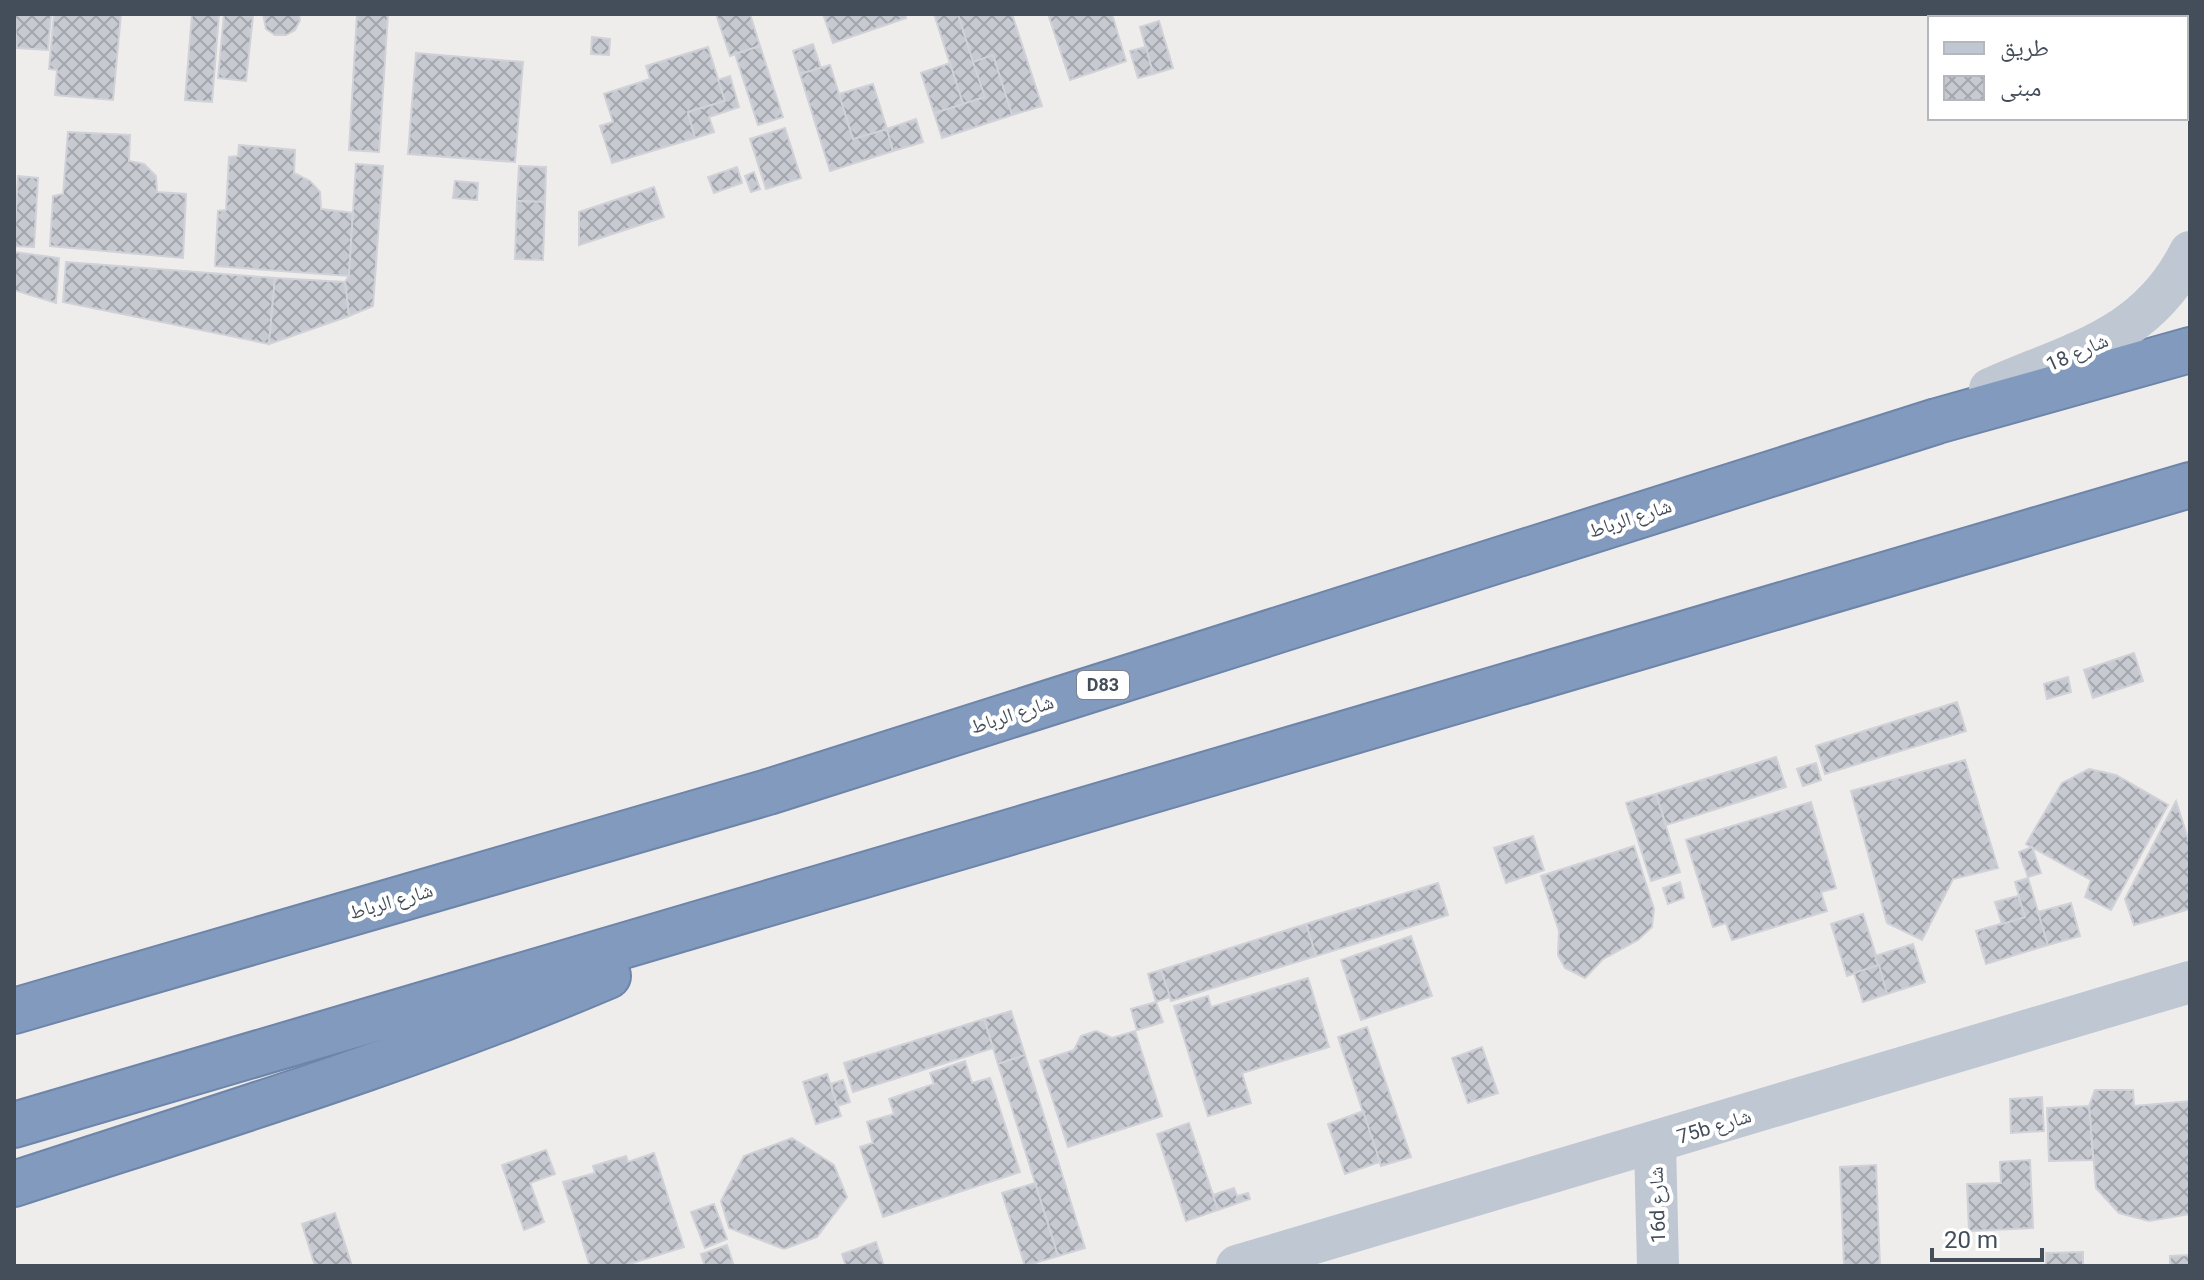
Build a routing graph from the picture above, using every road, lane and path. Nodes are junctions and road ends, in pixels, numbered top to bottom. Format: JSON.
{"nodes":[{"id":1,"x":2190,"y":252,"type":"edge"},
{"id":2,"x":2190,"y":350,"type":"edge"},
{"id":3,"x":1937,"y":421,"type":"junction"},
{"id":4,"x":2190,"y":485,"type":"edge"},
{"id":5,"x":2190,"y":505,"type":"edge"},
{"id":6,"x":2111,"y":507,"type":"junction"},
{"id":7,"x":793,"y":897,"type":"junction"},
{"id":8,"x":2190,"y":982,"type":"edge"},
{"id":9,"x":14,"y":1011,"type":"edge"},
{"id":10,"x":14,"y":1125,"type":"edge"},
{"id":11,"x":1655,"y":1144,"type":"junction"},
{"id":12,"x":89,"y":1160,"type":"junction"},
{"id":13,"x":14,"y":1184,"type":"edge"},
{"id":14,"x":14,"y":1195,"type":"edge"},
{"id":15,"x":1237,"y":1266,"type":"edge"},
{"id":16,"x":1658,"y":1266,"type":"edge"}],
"edges":[{"from":1,"to":3,"type":"street","name":"شارع 18"},
{"from":2,"to":3,"type":"highway","name":"شارع الرباط","number":"D83"},
{"from":3,"to":9,"type":"highway","name":"شارع الرباط","number":"D83"},
{"from":4,"to":6,"type":"highway"},
{"from":5,"to":6,"type":"street"},
{"from":6,"to":7,"type":"highway"},
{"from":7,"to":10,"type":"highway"},
{"from":7,"to":12,"type":"highway"},
{"from":8,"to":11,"type":"street","name":"75b شارع"},
{"from":11,"to":15,"type":"street","name":"75b شارع"},
{"from":11,"to":16,"type":"street","name":"16d شارع"},
{"from":12,"to":13,"type":"highway"},
{"from":12,"to":14,"type":"street"}]}
